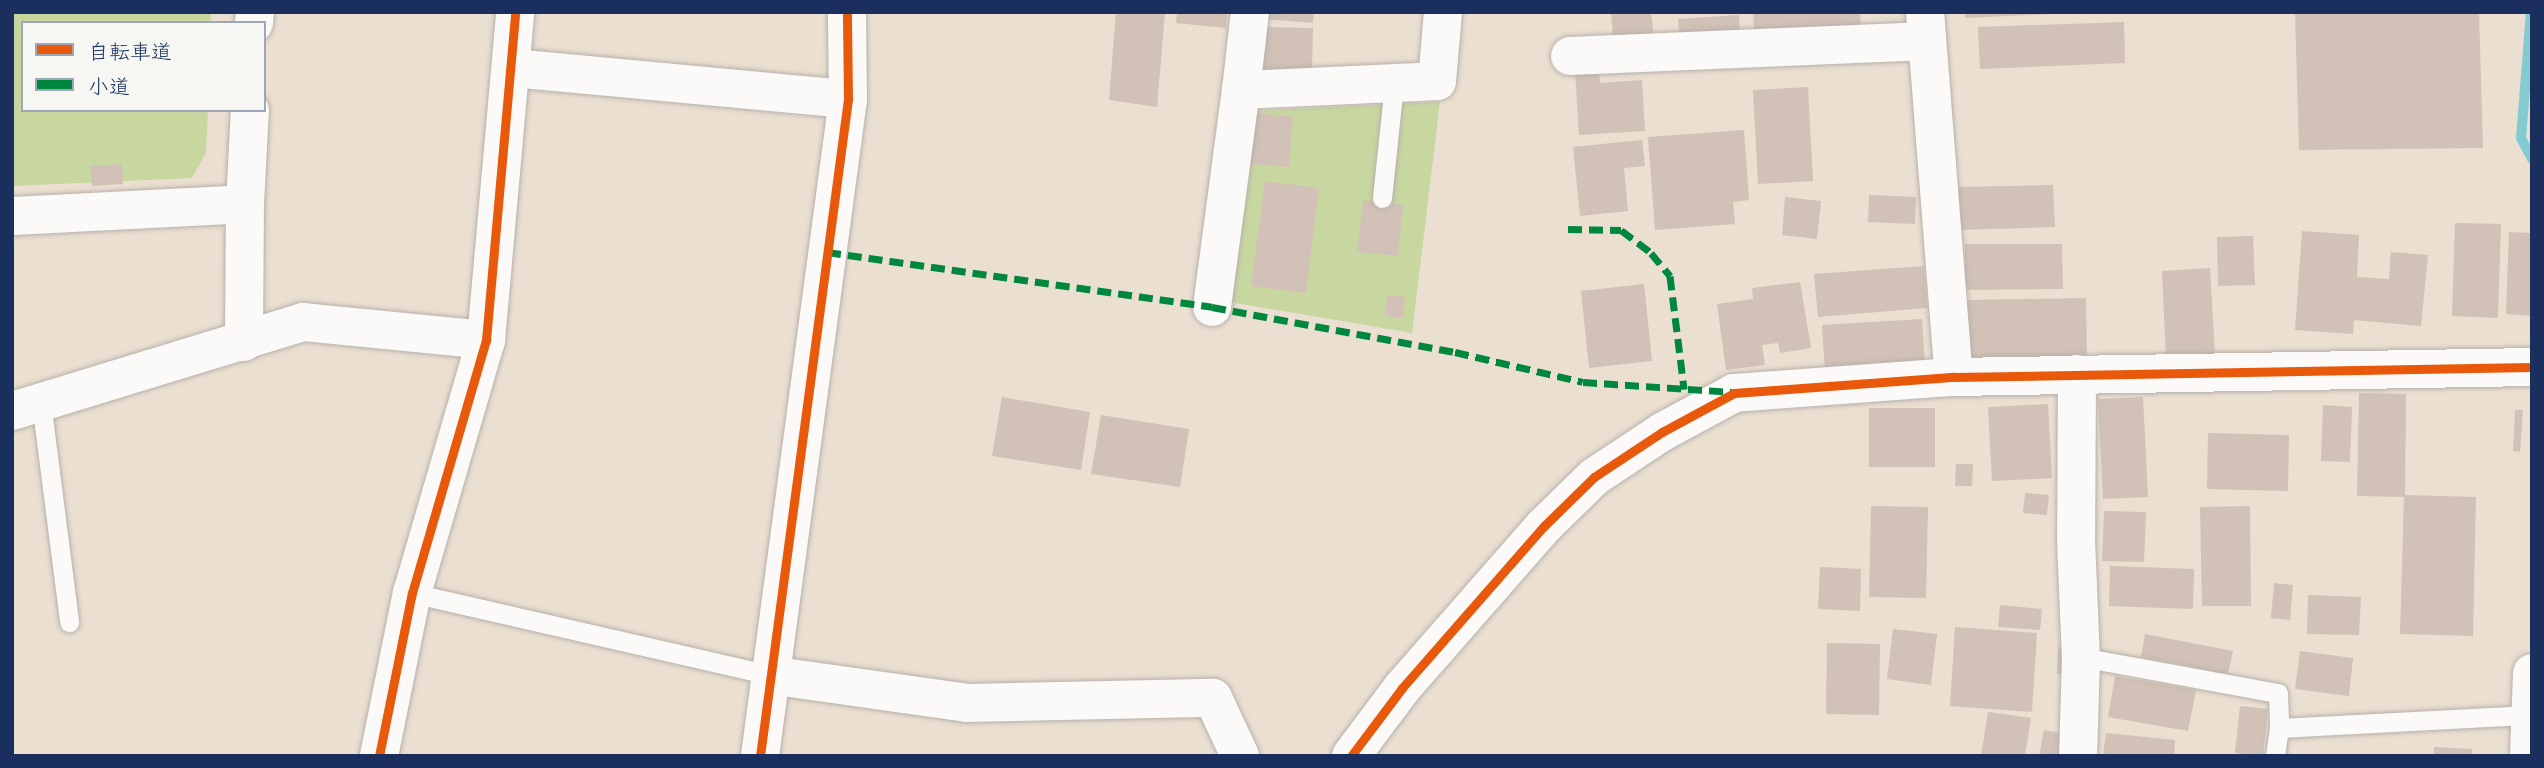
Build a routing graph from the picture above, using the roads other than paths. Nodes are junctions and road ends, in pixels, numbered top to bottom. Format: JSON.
{"nodes":[{"id":1,"x":515,"y":12,"type":"edge"},
{"id":2,"x":847,"y":12,"type":"edge"},
{"id":3,"x":1250,"y":12,"type":"edge"},
{"id":4,"x":1443,"y":12,"type":"edge"},
{"id":5,"x":1926,"y":27,"type":"edge"},
{"id":6,"x":1570,"y":56,"type":"dead end"},
{"id":7,"x":512,"y":68,"type":"junction"},
{"id":8,"x":1394,"y":83,"type":"junction"},
{"id":9,"x":1241,"y":90,"type":"junction"},
{"id":10,"x":848,"y":99,"type":"junction"},
{"id":11,"x":250,"y":112,"type":"edge"},
{"id":12,"x":1382,"y":198,"type":"dead end"},
{"id":13,"x":245,"y":204,"type":"junction"},
{"id":14,"x":12,"y":216,"type":"edge"},
{"id":15,"x":1212,"y":307,"type":"dead end"},
{"id":16,"x":486,"y":340,"type":"junction"},
{"id":17,"x":244,"y":342,"type":"junction"},
{"id":18,"x":2532,"y":367,"type":"edge"},
{"id":19,"x":2077,"y":374,"type":"junction"},
{"id":20,"x":1954,"y":377,"type":"junction"},
{"id":21,"x":27,"y":406,"type":"edge"},
{"id":22,"x":412,"y":593,"type":"junction"},
{"id":23,"x":69,"y":622,"type":"dead end"},
{"id":24,"x":2081,"y":657,"type":"junction"},
{"id":25,"x":2532,"y":673,"type":"edge"},
{"id":26,"x":769,"y":675,"type":"junction"},
{"id":27,"x":2530,"y":715,"type":"junction"},
{"id":28,"x":2279,"y":727,"type":"junction"},
{"id":29,"x":379,"y":756,"type":"edge"},
{"id":30,"x":760,"y":756,"type":"edge"},
{"id":31,"x":1240,"y":756,"type":"edge"},
{"id":32,"x":1351,"y":756,"type":"edge"},
{"id":33,"x":2078,"y":756,"type":"edge"},
{"id":34,"x":2275,"y":756,"type":"edge"},
{"id":35,"x":2529,"y":756,"type":"edge"}],
"edges":[{"from":1,"to":7,"type":"street"},
{"from":2,"to":10,"type":"street"},
{"from":3,"to":9,"type":"street"},
{"from":4,"to":8,"type":"street"},
{"from":5,"to":6,"type":"street"},
{"from":5,"to":20,"type":"street"},
{"from":7,"to":10,"type":"street"},
{"from":7,"to":16,"type":"street"},
{"from":8,"to":9,"type":"street"},
{"from":8,"to":12,"type":"lane"},
{"from":9,"to":15,"type":"street"},
{"from":10,"to":26,"type":"street"},
{"from":11,"to":13,"type":"street"},
{"from":13,"to":14,"type":"street"},
{"from":13,"to":17,"type":"street"},
{"from":16,"to":17,"type":"street"},
{"from":16,"to":22,"type":"street"},
{"from":17,"to":21,"type":"street"},
{"from":18,"to":19,"type":"street"},
{"from":19,"to":20,"type":"street"},
{"from":19,"to":24,"type":"street"},
{"from":20,"to":32,"type":"street"},
{"from":21,"to":23,"type":"lane"},
{"from":22,"to":26,"type":"lane"},
{"from":22,"to":29,"type":"street"},
{"from":24,"to":28,"type":"lane"},
{"from":24,"to":33,"type":"street"},
{"from":25,"to":27,"type":"street"},
{"from":26,"to":30,"type":"street"},
{"from":26,"to":31,"type":"street"},
{"from":27,"to":28,"type":"lane"},
{"from":27,"to":35,"type":"street"},
{"from":28,"to":34,"type":"lane"}]}
